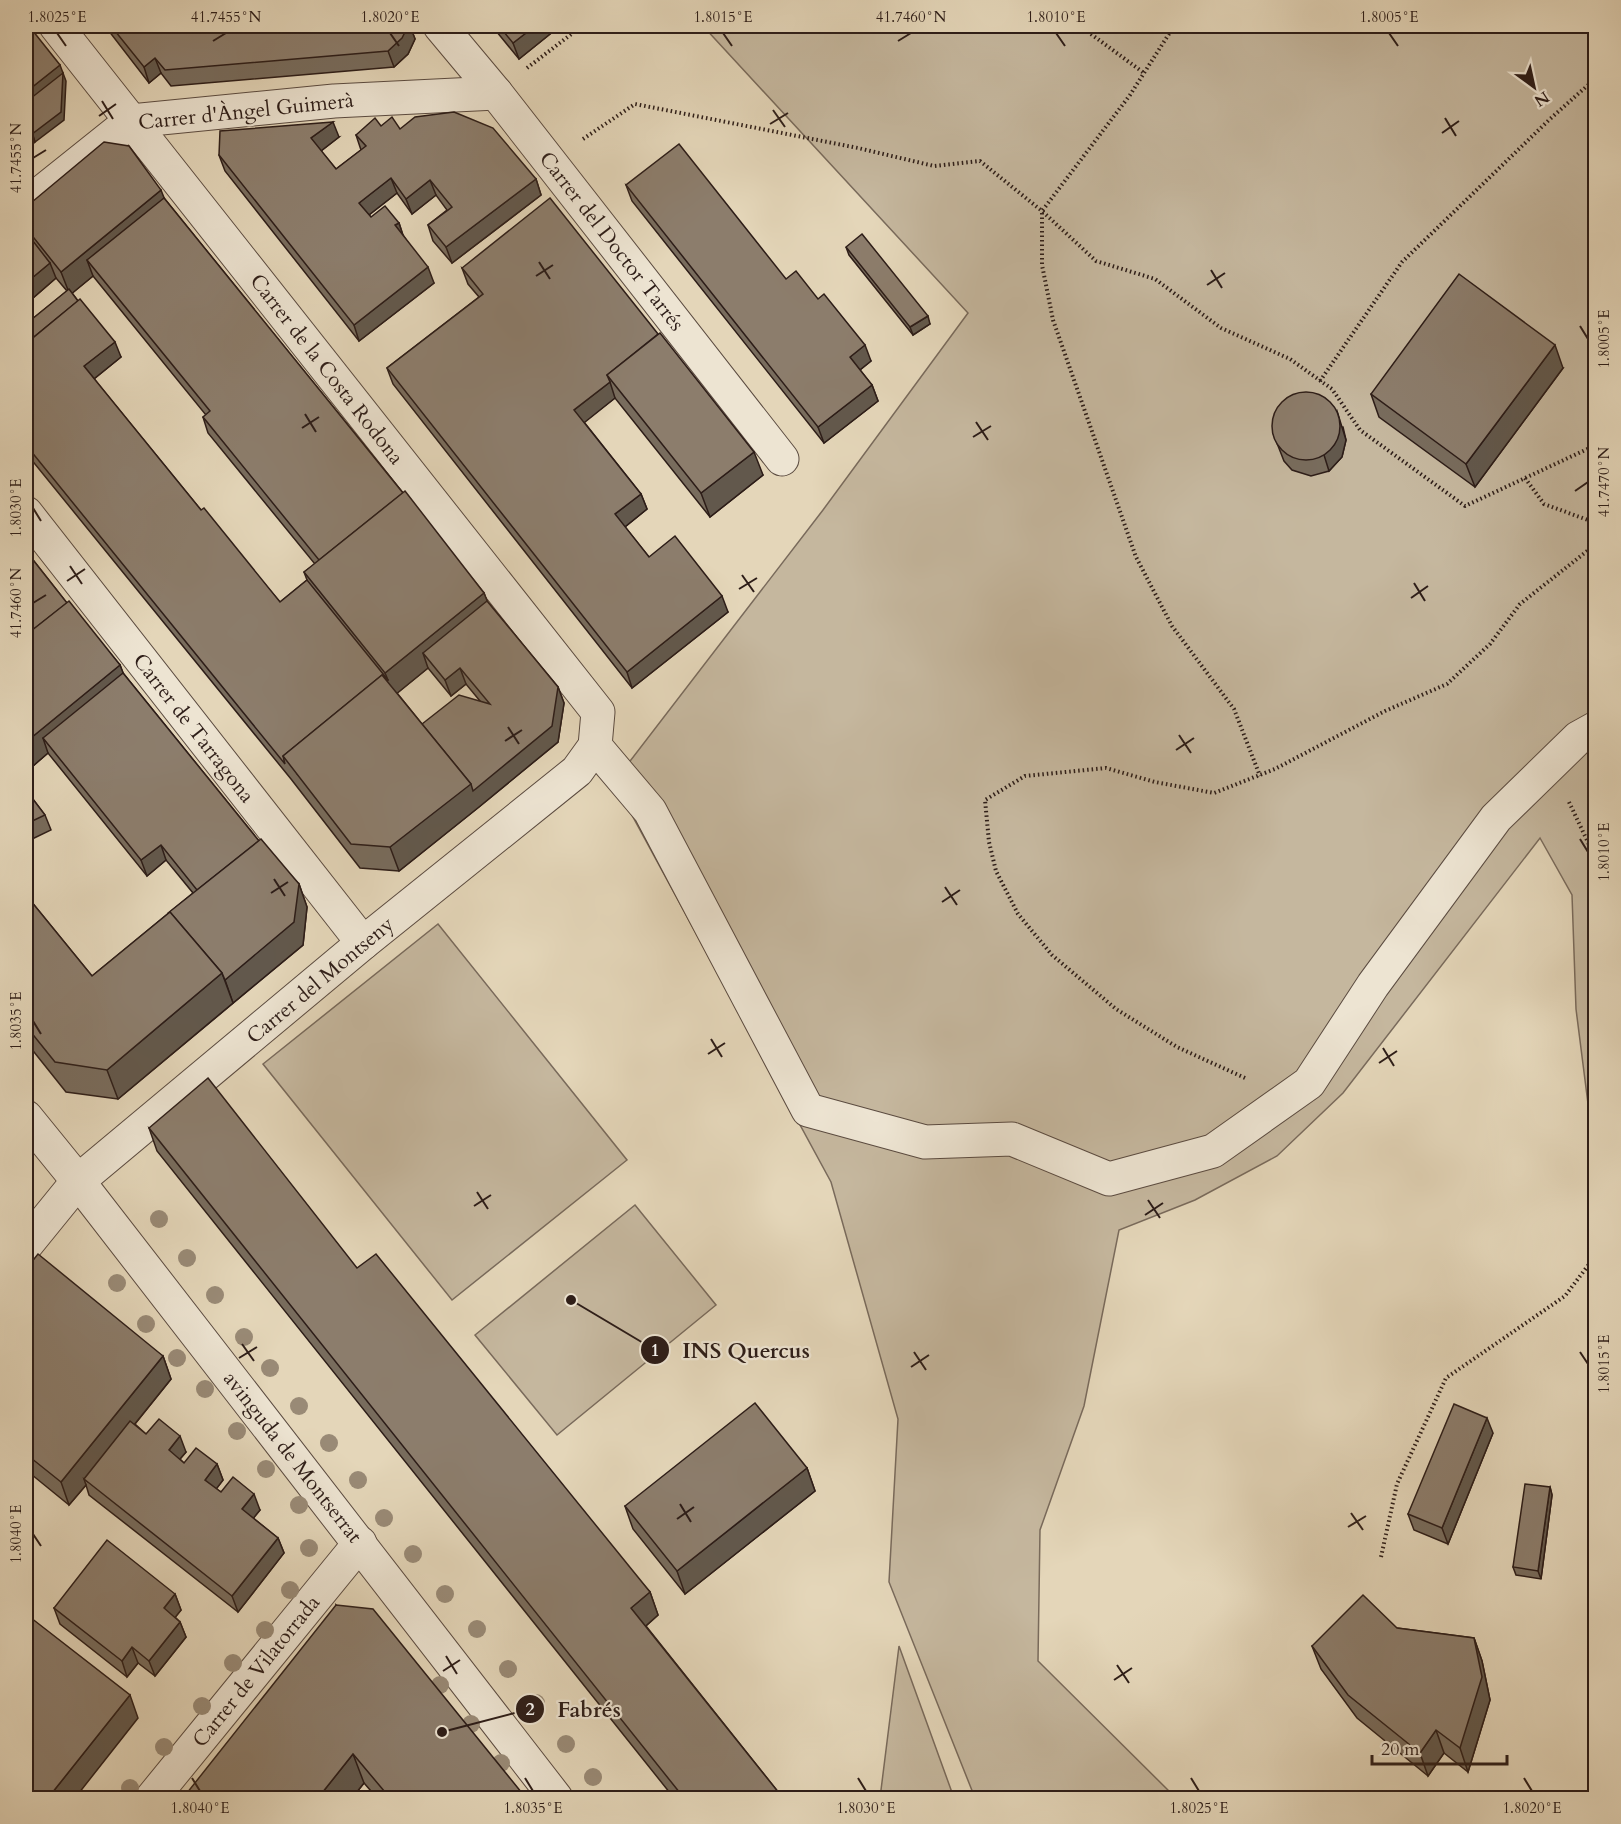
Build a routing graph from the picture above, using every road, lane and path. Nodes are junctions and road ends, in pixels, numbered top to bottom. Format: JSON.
{"nodes":[{"id":1,"x":56,"y":26,"type":"edge"},
{"id":2,"x":440,"y":26,"type":"edge"},
{"id":3,"x":582,"y":26,"type":"edge"},
{"id":4,"x":1080,"y":26,"type":"edge"},
{"id":5,"x":1174,"y":26,"type":"edge"},
{"id":6,"x":1144,"y":73,"type":"junction"},
{"id":7,"x":1596,"y":78,"type":"edge"},
{"id":8,"x":496,"y":93,"type":"junction"},
{"id":9,"x":131,"y":121,"type":"junction"},
{"id":10,"x":550,"y":162,"type":"junction"},
{"id":11,"x":26,"y":205,"type":"edge"},
{"id":12,"x":1042,"y":212,"type":"junction"},
{"id":13,"x":1320,"y":381,"type":"junction"},
{"id":14,"x":1596,"y":445,"type":"edge"},
{"id":15,"x":782,"y":459,"type":"dead end"},
{"id":16,"x":1525,"y":478,"type":"junction"},
{"id":17,"x":26,"y":513,"type":"edge"},
{"id":18,"x":1596,"y":523,"type":"edge"},
{"id":19,"x":1596,"y":544,"type":"edge"},
{"id":20,"x":598,"y":712,"type":"joint"},
{"id":21,"x":1596,"y":728,"type":"edge"},
{"id":22,"x":595,"y":746,"type":"junction"},
{"id":23,"x":1542,"y":773,"type":"junction"},
{"id":24,"x":1260,"y":776,"type":"junction"},
{"id":25,"x":1596,"y":903,"type":"edge"},
{"id":26,"x":363,"y":943,"type":"junction"},
{"id":27,"x":1289,"y":1098,"type":"junction"},
{"id":28,"x":26,"y":1118,"type":"edge"},
{"id":29,"x":78,"y":1181,"type":"junction"},
{"id":30,"x":26,"y":1245,"type":"edge"},
{"id":31,"x":1596,"y":1255,"type":"edge"},
{"id":32,"x":360,"y":1543,"type":"junction"},
{"id":33,"x":1381,"y":1557,"type":"dead end"},
{"id":34,"x":152,"y":1798,"type":"edge"},
{"id":35,"x":556,"y":1798,"type":"edge"}],
"edges":[{"from":1,"to":9,"type":"street","name":"Carrer de la Costa Rodona"},
{"from":2,"to":8,"type":"street","name":"Carrer del Doctor Tarrés"},
{"from":3,"to":8,"type":"path"},
{"from":4,"to":6,"type":"path"},
{"from":5,"to":6,"type":"path"},
{"from":6,"to":12,"type":"path"},
{"from":7,"to":13,"type":"path"},
{"from":8,"to":9,"type":"street","name":"Carrer d'Àngel Guimerà"},
{"from":8,"to":10,"type":"street","name":"Carrer del Doctor Tarrés"},
{"from":9,"to":11,"type":"street","name":"Carrer d'Àngel Guimerà"},
{"from":9,"to":20,"type":"street","name":"Carrer de la Costa Rodona"},
{"from":10,"to":12,"type":"path"},
{"from":10,"to":15,"type":"street","name":"Carrer del Doctor Tarrés"},
{"from":12,"to":13,"type":"path"},
{"from":12,"to":24,"type":"path"},
{"from":13,"to":16,"type":"path"},
{"from":14,"to":16,"type":"path"},
{"from":16,"to":18,"type":"path"},
{"from":17,"to":26,"type":"street","name":"Carrer de Tarragona"},
{"from":19,"to":24,"type":"path"},
{"from":20,"to":22,"type":"street","name":"Carrer del Montseny"},
{"from":21,"to":23,"type":"street"},
{"from":22,"to":26,"type":"street","name":"Carrer del Montseny"},
{"from":22,"to":27,"type":"street"},
{"from":23,"to":25,"type":"path"},
{"from":23,"to":27,"type":"street"},
{"from":24,"to":27,"type":"path"},
{"from":26,"to":29,"type":"street","name":"Carrer del Montseny"},
{"from":28,"to":29,"type":"street","name":"avinguda de Montserrat"},
{"from":29,"to":30,"type":"street","name":"Carrer del Montseny"},
{"from":29,"to":32,"type":"street","name":"avinguda de Montserrat"},
{"from":31,"to":33,"type":"path"},
{"from":32,"to":34,"type":"street","name":"Carrer de Vilatorrada"},
{"from":32,"to":35,"type":"street","name":"avinguda de Montserrat"}]}
